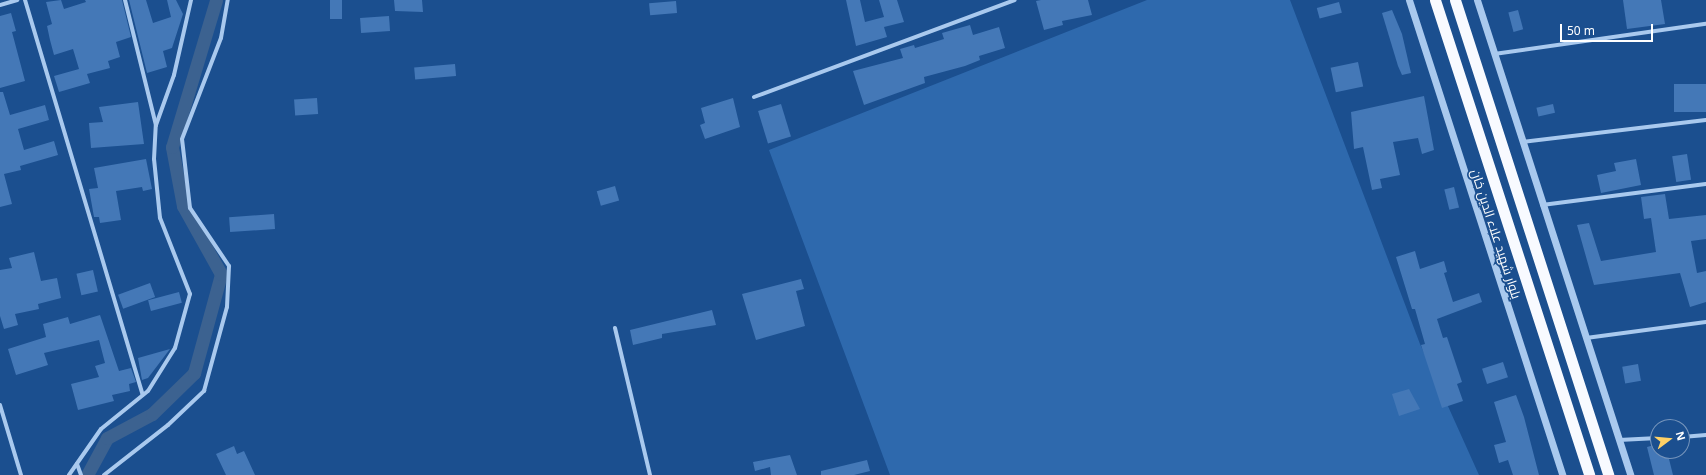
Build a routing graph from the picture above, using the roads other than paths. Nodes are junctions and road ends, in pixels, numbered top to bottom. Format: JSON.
{"nodes":[{"id":1,"x":17,"y":0,"type":"edge"},
{"id":2,"x":24,"y":0,"type":"edge"},
{"id":3,"x":125,"y":0,"type":"edge"},
{"id":4,"x":191,"y":0,"type":"edge"},
{"id":5,"x":228,"y":0,"type":"edge"},
{"id":6,"x":1015,"y":0,"type":"edge"},
{"id":7,"x":1408,"y":0,"type":"edge"},
{"id":8,"x":1435,"y":0,"type":"edge"},
{"id":9,"x":1455,"y":0,"type":"edge"},
{"id":10,"x":1477,"y":0,"type":"edge"},
{"id":11,"x":0,"y":5,"type":"edge"},
{"id":12,"x":1706,"y":24,"type":"edge"},
{"id":13,"x":1494,"y":54,"type":"junction"},
{"id":14,"x":754,"y":97,"type":"dead end"},
{"id":15,"x":1706,"y":120,"type":"edge"},
{"id":16,"x":156,"y":125,"type":"junction"},
{"id":17,"x":1521,"y":142,"type":"junction"},
{"id":18,"x":1706,"y":184,"type":"edge"},
{"id":19,"x":1542,"y":205,"type":"junction"},
{"id":20,"x":1706,"y":322,"type":"edge"},
{"id":21,"x":616,"y":328,"type":"dead end"},
{"id":22,"x":1586,"y":338,"type":"junction"},
{"id":23,"x":143,"y":395,"type":"junction"},
{"id":24,"x":0,"y":405,"type":"edge"},
{"id":25,"x":1706,"y":435,"type":"edge"},
{"id":26,"x":1690,"y":436,"type":"edge"},
{"id":27,"x":1650,"y":438,"type":"edge"},
{"id":28,"x":1619,"y":440,"type":"junction"},
{"id":29,"x":77,"y":464,"type":"junction"},
{"id":30,"x":20,"y":475,"type":"edge"},
{"id":31,"x":69,"y":475,"type":"edge"},
{"id":32,"x":81,"y":475,"type":"edge"},
{"id":33,"x":104,"y":475,"type":"edge"},
{"id":34,"x":650,"y":475,"type":"edge"},
{"id":35,"x":1562,"y":475,"type":"edge"},
{"id":36,"x":1589,"y":475,"type":"edge"},
{"id":37,"x":1608,"y":475,"type":"edge"},
{"id":38,"x":1630,"y":475,"type":"edge"}],
"edges":[{"from":1,"to":11,"type":"street"},
{"from":2,"to":23,"type":"street"},
{"from":3,"to":16,"type":"street"},
{"from":4,"to":16,"type":"street"},
{"from":5,"to":33,"type":"street"},
{"from":6,"to":14,"type":"street"},
{"from":7,"to":35,"type":"street","name":"بلوار شهید علاء الدین خان"},
{"from":8,"to":36,"type":"highway"},
{"from":9,"to":37,"type":"highway"},
{"from":10,"to":13,"type":"street"},
{"from":12,"to":13,"type":"street"},
{"from":13,"to":17,"type":"street"},
{"from":15,"to":17,"type":"street"},
{"from":16,"to":23,"type":"street"},
{"from":17,"to":19,"type":"street"},
{"from":18,"to":19,"type":"street"},
{"from":19,"to":22,"type":"street"},
{"from":20,"to":22,"type":"street"},
{"from":21,"to":34,"type":"street"},
{"from":22,"to":28,"type":"street"},
{"from":23,"to":29,"type":"street"},
{"from":24,"to":30,"type":"street"},
{"from":25,"to":26,"type":"street"},
{"from":27,"to":28,"type":"street"},
{"from":28,"to":38,"type":"street"},
{"from":29,"to":31,"type":"street"},
{"from":29,"to":32,"type":"street"}]}
